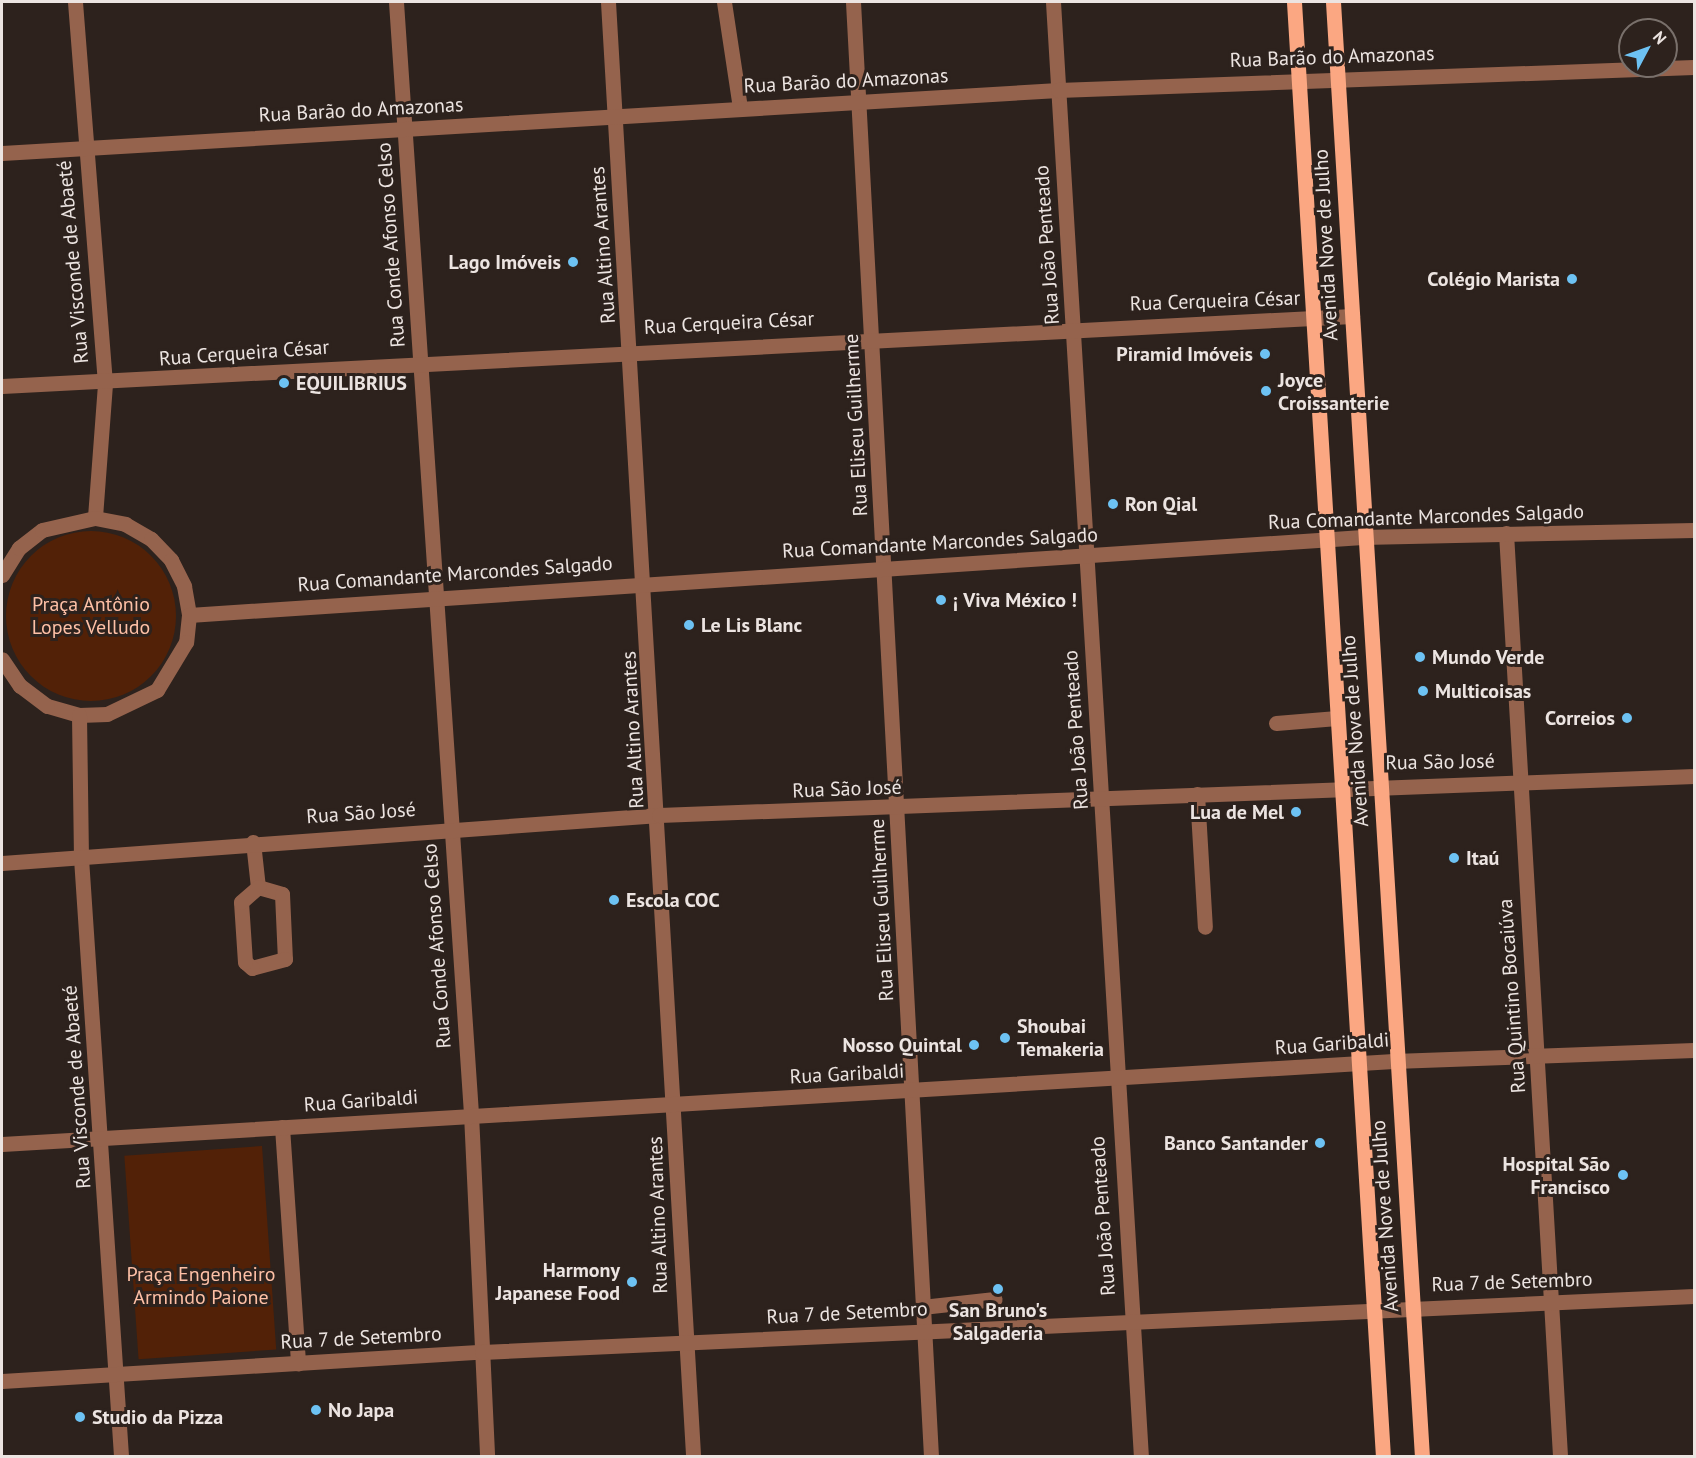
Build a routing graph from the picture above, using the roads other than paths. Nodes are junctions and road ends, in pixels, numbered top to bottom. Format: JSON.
{"nodes":[{"id":1,"x":75,"y":2,"type":"edge"},
{"id":2,"x":396,"y":2,"type":"edge"},
{"id":3,"x":608,"y":2,"type":"edge"},
{"id":4,"x":724,"y":2,"type":"edge"},
{"id":5,"x":853,"y":2,"type":"edge"},
{"id":6,"x":1053,"y":2,"type":"edge"},
{"id":7,"x":1294,"y":2,"type":"edge"},
{"id":8,"x":1332,"y":2,"type":"edge"},
{"id":9,"x":1695,"y":67,"type":"edge"},
{"id":10,"x":1337,"y":76,"type":"junction"},
{"id":11,"x":1298,"y":79,"type":"junction"},
{"id":12,"x":1058,"y":90,"type":"junction"},
{"id":13,"x":859,"y":100,"type":"junction"},
{"id":14,"x":740,"y":108,"type":"junction"},
{"id":15,"x":616,"y":115,"type":"junction"},
{"id":16,"x":405,"y":128,"type":"junction"},
{"id":17,"x":84,"y":147,"type":"junction"},
{"id":18,"x":2,"y":153,"type":"edge"},
{"id":19,"x":1352,"y":316,"type":"junction"},
{"id":20,"x":1313,"y":318,"type":"junction"},
{"id":21,"x":1074,"y":328,"type":"junction"},
{"id":22,"x":872,"y":337,"type":"junction"},
{"id":23,"x":631,"y":349,"type":"junction"},
{"id":24,"x":420,"y":363,"type":"junction"},
{"id":25,"x":105,"y":384,"type":"junction"},
{"id":26,"x":2,"y":386,"type":"edge"},
{"id":27,"x":95,"y":518,"type":"junction"},
{"id":28,"x":1695,"y":530,"type":"edge"},
{"id":29,"x":1506,"y":533,"type":"junction"},
{"id":30,"x":1362,"y":537,"type":"junction"},
{"id":31,"x":1324,"y":540,"type":"junction"},
{"id":32,"x":1086,"y":556,"type":"junction"},
{"id":33,"x":885,"y":568,"type":"junction"},
{"id":34,"x":2,"y":574,"type":"edge"},
{"id":35,"x":645,"y":581,"type":"junction"},
{"id":36,"x":435,"y":596,"type":"junction"},
{"id":37,"x":189,"y":615,"type":"junction"},
{"id":38,"x":2,"y":659,"type":"edge"},
{"id":39,"x":79,"y":715,"type":"junction"},
{"id":40,"x":1337,"y":718,"type":"junction"},
{"id":41,"x":1276,"y":723,"type":"dead end"},
{"id":42,"x":1695,"y":776,"type":"edge"},
{"id":43,"x":1519,"y":781,"type":"junction"},
{"id":44,"x":1380,"y":784,"type":"junction"},
{"id":45,"x":1342,"y":786,"type":"junction"},
{"id":46,"x":1197,"y":794,"type":"junction"},
{"id":47,"x":1102,"y":800,"type":"junction"},
{"id":48,"x":897,"y":809,"type":"junction"},
{"id":49,"x":659,"y":815,"type":"junction"},
{"id":50,"x":450,"y":828,"type":"junction"},
{"id":51,"x":253,"y":842,"type":"junction"},
{"id":52,"x":81,"y":858,"type":"junction"},
{"id":53,"x":2,"y":863,"type":"edge"},
{"id":54,"x":258,"y":887,"type":"junction"},
{"id":55,"x":1205,"y":927,"type":"dead end"},
{"id":56,"x":1695,"y":1050,"type":"edge"},
{"id":57,"x":1537,"y":1055,"type":"junction"},
{"id":58,"x":1394,"y":1061,"type":"junction"},
{"id":59,"x":1356,"y":1064,"type":"junction"},
{"id":60,"x":1115,"y":1080,"type":"junction"},
{"id":61,"x":912,"y":1092,"type":"junction"},
{"id":62,"x":674,"y":1104,"type":"junction"},
{"id":63,"x":471,"y":1114,"type":"junction"},
{"id":64,"x":282,"y":1127,"type":"junction"},
{"id":65,"x":103,"y":1138,"type":"junction"},
{"id":66,"x":2,"y":1144,"type":"edge"},
{"id":67,"x":1695,"y":1296,"type":"edge"},
{"id":68,"x":995,"y":1299,"type":"dead end"},
{"id":69,"x":1550,"y":1303,"type":"junction"},
{"id":70,"x":922,"y":1307,"type":"junction"},
{"id":71,"x":1413,"y":1308,"type":"junction"},
{"id":72,"x":1373,"y":1309,"type":"junction"},
{"id":73,"x":1131,"y":1320,"type":"junction"},
{"id":74,"x":924,"y":1331,"type":"junction"},
{"id":75,"x":684,"y":1342,"type":"junction"},
{"id":76,"x":482,"y":1352,"type":"junction"},
{"id":77,"x":298,"y":1363,"type":"junction"},
{"id":78,"x":112,"y":1374,"type":"junction"},
{"id":79,"x":2,"y":1381,"type":"edge"},
{"id":80,"x":121,"y":1456,"type":"edge"},
{"id":81,"x":487,"y":1456,"type":"edge"},
{"id":82,"x":693,"y":1456,"type":"edge"},
{"id":83,"x":931,"y":1456,"type":"edge"},
{"id":84,"x":1140,"y":1456,"type":"edge"},
{"id":85,"x":1383,"y":1456,"type":"edge"},
{"id":86,"x":1422,"y":1456,"type":"edge"},
{"id":87,"x":1560,"y":1456,"type":"edge"}],
"edges":[{"from":1,"to":17,"type":"street","name":"Rua Visconde de Abaeté"},
{"from":2,"to":16,"type":"street","name":"Rua Conde Afonso Celso"},
{"from":3,"to":15,"type":"street","name":"Rua Altino Arantes"},
{"from":4,"to":14,"type":"street"},
{"from":5,"to":13,"type":"street","name":"Rua Eliseu Guilherme"},
{"from":6,"to":12,"type":"street","name":"Rua João Penteado"},
{"from":7,"to":11,"type":"main road","name":"Avenida Nove de Julho"},
{"from":8,"to":10,"type":"main road","name":"Avenida Nove de Julho"},
{"from":9,"to":10,"type":"street","name":"Rua Barão do Amazonas"},
{"from":10,"to":11,"type":"street","name":"Rua Barão do Amazonas"},
{"from":10,"to":19,"type":"main road","name":"Avenida Nove de Julho"},
{"from":11,"to":12,"type":"street","name":"Rua Barão do Amazonas"},
{"from":11,"to":20,"type":"main road","name":"Avenida Nove de Julho"},
{"from":12,"to":13,"type":"street","name":"Rua Barão do Amazonas"},
{"from":12,"to":21,"type":"street","name":"Rua João Penteado"},
{"from":13,"to":14,"type":"street","name":"Rua Barão do Amazonas"},
{"from":13,"to":22,"type":"street","name":"Rua Eliseu Guilherme"},
{"from":14,"to":15,"type":"street","name":"Rua Barão do Amazonas"},
{"from":15,"to":16,"type":"street","name":"Rua Barão do Amazonas"},
{"from":15,"to":23,"type":"street","name":"Rua Altino Arantes"},
{"from":16,"to":17,"type":"street","name":"Rua Barão do Amazonas"},
{"from":16,"to":24,"type":"street","name":"Rua Conde Afonso Celso"},
{"from":17,"to":18,"type":"street","name":"Rua Barão do Amazonas"},
{"from":17,"to":25,"type":"street","name":"Rua Visconde de Abaeté"},
{"from":19,"to":20,"type":"street","name":"Rua Cerqueira César"},
{"from":19,"to":30,"type":"main road","name":"Avenida Nove de Julho"},
{"from":20,"to":21,"type":"street","name":"Rua Cerqueira César"},
{"from":20,"to":31,"type":"main road","name":"Avenida Nove de Julho"},
{"from":21,"to":22,"type":"street","name":"Rua Cerqueira César"},
{"from":21,"to":32,"type":"street","name":"Rua João Penteado"},
{"from":22,"to":23,"type":"street","name":"Rua Cerqueira César"},
{"from":22,"to":33,"type":"street","name":"Rua Eliseu Guilherme"},
{"from":23,"to":24,"type":"street","name":"Rua Cerqueira César"},
{"from":23,"to":35,"type":"street","name":"Rua Altino Arantes"},
{"from":24,"to":25,"type":"street","name":"Rua Cerqueira César"},
{"from":24,"to":36,"type":"street","name":"Rua Conde Afonso Celso"},
{"from":25,"to":26,"type":"street","name":"Rua Cerqueira César"},
{"from":25,"to":27,"type":"street","name":"Rua Visconde de Abaeté"},
{"from":27,"to":34,"type":"street"},
{"from":27,"to":37,"type":"street"},
{"from":28,"to":29,"type":"street","name":"Rua Comandante Marcondes Salgado"},
{"from":29,"to":30,"type":"street","name":"Rua Comandante Marcondes Salgado"},
{"from":29,"to":43,"type":"street","name":"Rua Quintino Bocaiúva"},
{"from":30,"to":31,"type":"street","name":"Rua Comandante Marcondes Salgado"},
{"from":30,"to":44,"type":"main road","name":"Avenida Nove de Julho"},
{"from":31,"to":32,"type":"street","name":"Rua Comandante Marcondes Salgado"},
{"from":31,"to":40,"type":"main road","name":"Avenida Nove de Julho"},
{"from":32,"to":33,"type":"street","name":"Rua Comandante Marcondes Salgado"},
{"from":32,"to":47,"type":"street","name":"Rua João Penteado"},
{"from":33,"to":35,"type":"street","name":"Rua Comandante Marcondes Salgado"},
{"from":33,"to":48,"type":"street","name":"Rua Eliseu Guilherme"},
{"from":35,"to":36,"type":"street","name":"Rua Comandante Marcondes Salgado"},
{"from":35,"to":49,"type":"street","name":"Rua Altino Arantes"},
{"from":36,"to":37,"type":"street","name":"Rua Comandante Marcondes Salgado"},
{"from":36,"to":50,"type":"street","name":"Rua Conde Afonso Celso"},
{"from":37,"to":39,"type":"street"},
{"from":38,"to":39,"type":"street"},
{"from":39,"to":52,"type":"street","name":"Rua Visconde de Abaeté"},
{"from":40,"to":41,"type":"street"},
{"from":40,"to":45,"type":"main road","name":"Avenida Nove de Julho"},
{"from":42,"to":43,"type":"street","name":"Rua São José"},
{"from":43,"to":44,"type":"street","name":"Rua São José"},
{"from":43,"to":57,"type":"street","name":"Rua Quintino Bocaiúva"},
{"from":44,"to":45,"type":"street","name":"Rua São José"},
{"from":44,"to":58,"type":"main road","name":"Avenida Nove de Julho"},
{"from":45,"to":46,"type":"street","name":"Rua São José"},
{"from":45,"to":59,"type":"main road","name":"Avenida Nove de Julho"},
{"from":46,"to":47,"type":"street","name":"Rua São José"},
{"from":46,"to":55,"type":"street"},
{"from":47,"to":48,"type":"street","name":"Rua São José"},
{"from":47,"to":60,"type":"street","name":"Rua João Penteado"},
{"from":48,"to":49,"type":"street","name":"Rua São José"},
{"from":48,"to":61,"type":"street","name":"Rua Eliseu Guilherme"},
{"from":49,"to":50,"type":"street","name":"Rua São José"},
{"from":49,"to":62,"type":"street","name":"Rua Altino Arantes"},
{"from":50,"to":51,"type":"street","name":"Rua São José"},
{"from":50,"to":63,"type":"street","name":"Rua Conde Afonso Celso"},
{"from":51,"to":52,"type":"street","name":"Rua São José"},
{"from":51,"to":54,"type":"street"},
{"from":52,"to":53,"type":"street","name":"Rua São José"},
{"from":52,"to":65,"type":"street","name":"Rua Visconde de Abaeté"},
{"from":54,"to":54,"type":"street"},
{"from":56,"to":57,"type":"street","name":"Rua Garibaldi"},
{"from":57,"to":58,"type":"street","name":"Rua Garibaldi"},
{"from":57,"to":69,"type":"street","name":"Rua Quintino Bocaiúva"},
{"from":58,"to":59,"type":"street","name":"Rua Garibaldi"},
{"from":58,"to":71,"type":"main road","name":"Avenida Nove de Julho"},
{"from":59,"to":60,"type":"street","name":"Rua Garibaldi"},
{"from":59,"to":72,"type":"main road","name":"Avenida Nove de Julho"},
{"from":60,"to":61,"type":"street","name":"Rua Garibaldi"},
{"from":60,"to":73,"type":"street","name":"Rua João Penteado"},
{"from":61,"to":62,"type":"street","name":"Rua Garibaldi"},
{"from":61,"to":70,"type":"street","name":"Rua Eliseu Guilherme"},
{"from":62,"to":63,"type":"street","name":"Rua Garibaldi"},
{"from":62,"to":75,"type":"street","name":"Rua Altino Arantes"},
{"from":63,"to":64,"type":"street","name":"Rua Garibaldi"},
{"from":63,"to":76,"type":"street","name":"Rua Conde Afonso Celso"},
{"from":64,"to":65,"type":"street","name":"Rua Garibaldi"},
{"from":64,"to":77,"type":"street"},
{"from":65,"to":66,"type":"street","name":"Rua Garibaldi"},
{"from":65,"to":78,"type":"street","name":"Rua Visconde de Abaeté"},
{"from":67,"to":69,"type":"street","name":"Rua 7 de Setembro"},
{"from":68,"to":70,"type":"street"},
{"from":69,"to":71,"type":"street","name":"Rua 7 de Setembro"},
{"from":69,"to":87,"type":"street","name":"Rua Quintino Bocaiúva"},
{"from":70,"to":74,"type":"street","name":"Rua Eliseu Guilherme"},
{"from":71,"to":72,"type":"street","name":"Rua 7 de Setembro"},
{"from":71,"to":86,"type":"main road","name":"Avenida Nove de Julho"},
{"from":72,"to":73,"type":"street","name":"Rua 7 de Setembro"},
{"from":72,"to":85,"type":"main road","name":"Avenida Nove de Julho"},
{"from":73,"to":74,"type":"street","name":"Rua 7 de Setembro"},
{"from":73,"to":84,"type":"street","name":"Rua João Penteado"},
{"from":74,"to":75,"type":"street","name":"Rua 7 de Setembro"},
{"from":74,"to":83,"type":"street","name":"Rua Eliseu Guilherme"},
{"from":75,"to":76,"type":"street","name":"Rua 7 de Setembro"},
{"from":75,"to":82,"type":"street","name":"Rua Altino Arantes"},
{"from":76,"to":77,"type":"street","name":"Rua 7 de Setembro"},
{"from":76,"to":81,"type":"street","name":"Rua Conde Afonso Celso"},
{"from":77,"to":78,"type":"street","name":"Rua 7 de Setembro"},
{"from":78,"to":79,"type":"street","name":"Rua 7 de Setembro"},
{"from":78,"to":80,"type":"street","name":"Rua Visconde de Abaeté"}]}
